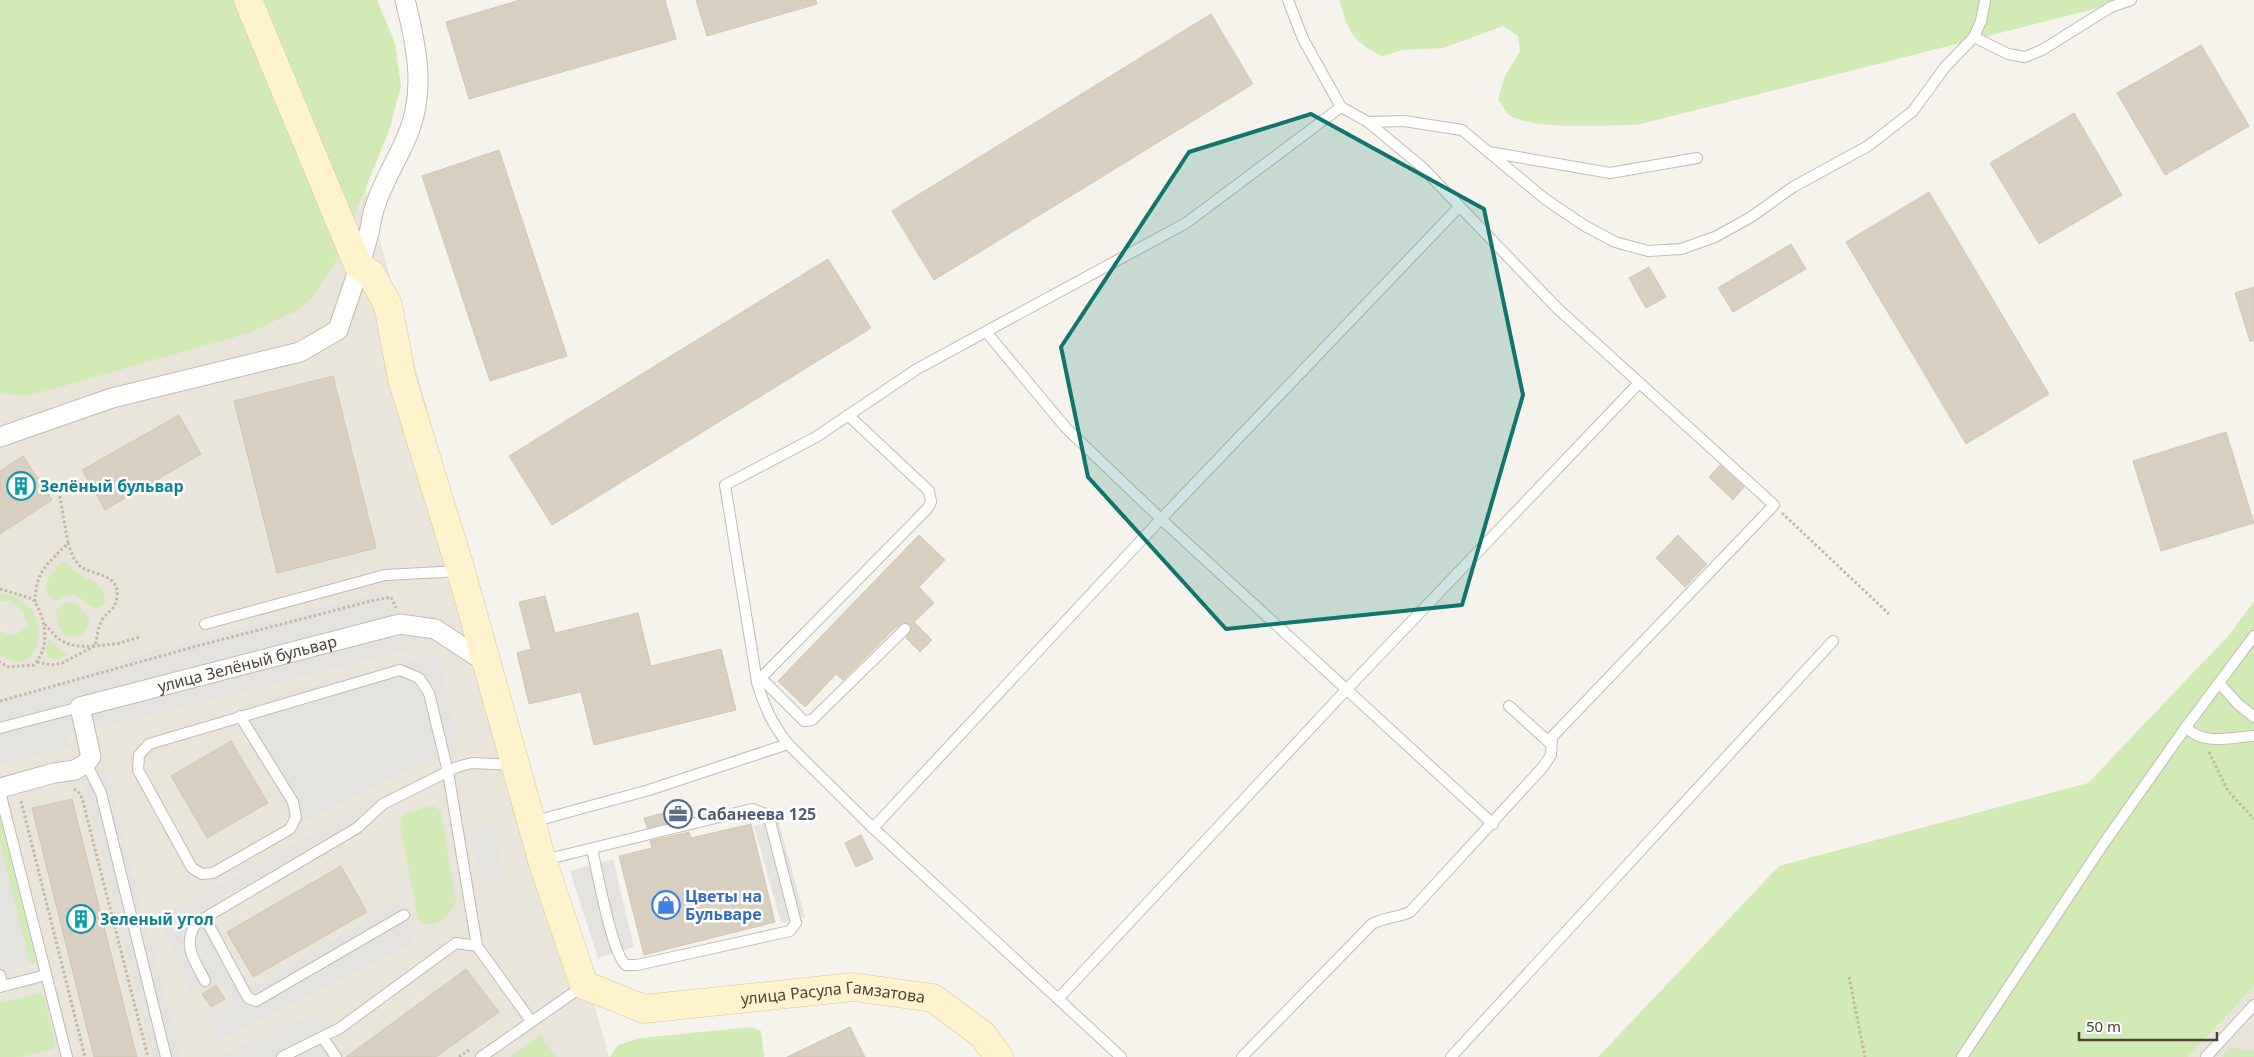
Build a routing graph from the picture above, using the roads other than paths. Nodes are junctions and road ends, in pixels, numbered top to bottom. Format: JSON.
{"nodes":[{"id":1,"x":248,"y":0,"type":"edge"},
{"id":2,"x":405,"y":0,"type":"edge"},
{"id":3,"x":1288,"y":0,"type":"edge"},
{"id":4,"x":1986,"y":0,"type":"edge"},
{"id":5,"x":2131,"y":0,"type":"edge"},
{"id":6,"x":1974,"y":37,"type":"junction"},
{"id":7,"x":1341,"y":107,"type":"junction"},
{"id":8,"x":1368,"y":122,"type":"junction"},
{"id":9,"x":1488,"y":152,"type":"junction"},
{"id":10,"x":1697,"y":158,"type":"dead end"},
{"id":11,"x":1458,"y":208,"type":"junction"},
{"id":12,"x":358,"y":265,"type":"junction"},
{"id":13,"x":987,"y":333,"type":"junction"},
{"id":14,"x":1639,"y":383,"type":"junction"},
{"id":15,"x":848,"y":415,"type":"junction"},
{"id":16,"x":0,"y":437,"type":"edge"},
{"id":17,"x":1161,"y":519,"type":"junction"},
{"id":18,"x":461,"y":571,"type":"junction"},
{"id":19,"x":204,"y":624,"type":"dead end"},
{"id":20,"x":905,"y":629,"type":"dead end"},
{"id":21,"x":2254,"y":636,"type":"edge"},
{"id":22,"x":1833,"y":641,"type":"dead end"},
{"id":23,"x":487,"y":663,"type":"junction"},
{"id":24,"x":759,"y":680,"type":"junction"},
{"id":25,"x":2219,"y":683,"type":"junction"},
{"id":26,"x":1347,"y":689,"type":"junction"},
{"id":27,"x":1510,"y":706,"type":"dead end"},
{"id":28,"x":80,"y":707,"type":"junction"},
{"id":29,"x":240,"y":716,"type":"junction"},
{"id":30,"x":2254,"y":716,"type":"edge"},
{"id":31,"x":2186,"y":727,"type":"junction"},
{"id":32,"x":0,"y":728,"type":"edge"},
{"id":33,"x":2254,"y":736,"type":"edge"},
{"id":34,"x":788,"y":744,"type":"junction"},
{"id":35,"x":1551,"y":744,"type":"junction"},
{"id":36,"x":86,"y":764,"type":"junction"},
{"id":37,"x":515,"y":765,"type":"junction"},
{"id":38,"x":448,"y":772,"type":"junction"},
{"id":39,"x":0,"y":790,"type":"edge"},
{"id":40,"x":531,"y":823,"type":"junction"},
{"id":41,"x":1493,"y":824,"type":"junction"},
{"id":42,"x":872,"y":828,"type":"junction"},
{"id":43,"x":592,"y":849,"type":"junction"},
{"id":44,"x":542,"y":860,"type":"junction"},
{"id":45,"x":404,"y":915,"type":"dead end"},
{"id":46,"x":205,"y":918,"type":"junction"},
{"id":47,"x":478,"y":946,"type":"junction"},
{"id":48,"x":0,"y":975,"type":"edge"},
{"id":49,"x":46,"y":975,"type":"junction"},
{"id":50,"x":205,"y":981,"type":"dead end"},
{"id":51,"x":584,"y":985,"type":"junction"},
{"id":52,"x":1,"y":986,"type":"edge"},
{"id":53,"x":1058,"y":999,"type":"junction"},
{"id":54,"x":2254,"y":1005,"type":"edge"},
{"id":55,"x":531,"y":1021,"type":"junction"},
{"id":56,"x":323,"y":1038,"type":"junction"},
{"id":57,"x":66,"y":1057,"type":"edge"},
{"id":58,"x":166,"y":1057,"type":"edge"},
{"id":59,"x":282,"y":1057,"type":"edge"},
{"id":60,"x":336,"y":1057,"type":"edge"},
{"id":61,"x":481,"y":1057,"type":"edge"},
{"id":62,"x":999,"y":1057,"type":"edge"},
{"id":63,"x":1121,"y":1057,"type":"edge"},
{"id":64,"x":1242,"y":1057,"type":"edge"},
{"id":65,"x":1451,"y":1057,"type":"edge"},
{"id":66,"x":1962,"y":1057,"type":"edge"},
{"id":67,"x":2206,"y":1057,"type":"edge"}],
"edges":[{"from":1,"to":12,"type":"main road"},
{"from":2,"to":12,"type":"street"},
{"from":3,"to":7,"type":"lane"},
{"from":4,"to":6,"type":"lane"},
{"from":5,"to":6,"type":"lane"},
{"from":6,"to":9,"type":"lane"},
{"from":7,"to":8,"type":"lane"},
{"from":7,"to":13,"type":"lane"},
{"from":8,"to":9,"type":"lane"},
{"from":8,"to":11,"type":"lane"},
{"from":9,"to":10,"type":"lane"},
{"from":11,"to":14,"type":"lane"},
{"from":11,"to":17,"type":"lane"},
{"from":12,"to":16,"type":"street"},
{"from":12,"to":18,"type":"main road"},
{"from":13,"to":15,"type":"lane"},
{"from":13,"to":17,"type":"lane"},
{"from":14,"to":26,"type":"lane"},
{"from":14,"to":35,"type":"lane"},
{"from":15,"to":24,"type":"lane"},
{"from":15,"to":24,"type":"lane"},
{"from":17,"to":26,"type":"lane"},
{"from":17,"to":42,"type":"lane"},
{"from":18,"to":19,"type":"lane"},
{"from":18,"to":23,"type":"main road"},
{"from":20,"to":24,"type":"lane"},
{"from":21,"to":25,"type":"lane"},
{"from":22,"to":65,"type":"lane"},
{"from":23,"to":28,"type":"street","name":"улица Зелёный бульвар"},
{"from":23,"to":37,"type":"main road"},
{"from":24,"to":34,"type":"lane"},
{"from":25,"to":30,"type":"lane"},
{"from":25,"to":31,"type":"lane"},
{"from":26,"to":41,"type":"lane"},
{"from":26,"to":53,"type":"lane"},
{"from":27,"to":35,"type":"lane"},
{"from":28,"to":32,"type":"lane","name":"улица Зелёный бульвар"},
{"from":28,"to":36,"type":"street"},
{"from":29,"to":29,"type":"lane"},
{"from":29,"to":38,"type":"lane"},
{"from":31,"to":33,"type":"lane"},
{"from":31,"to":66,"type":"lane"},
{"from":34,"to":40,"type":"lane"},
{"from":34,"to":42,"type":"lane"},
{"from":35,"to":41,"type":"lane"},
{"from":36,"to":39,"type":"street"},
{"from":36,"to":58,"type":"lane"},
{"from":37,"to":38,"type":"lane"},
{"from":37,"to":40,"type":"main road"},
{"from":38,"to":46,"type":"lane"},
{"from":38,"to":47,"type":"lane"},
{"from":39,"to":49,"type":"lane"},
{"from":40,"to":44,"type":"main road"},
{"from":41,"to":64,"type":"lane"},
{"from":42,"to":53,"type":"lane"},
{"from":43,"to":43,"type":"lane"},
{"from":43,"to":44,"type":"lane"},
{"from":44,"to":51,"type":"main road"},
{"from":45,"to":46,"type":"lane"},
{"from":46,"to":50,"type":"lane"},
{"from":47,"to":55,"type":"lane"},
{"from":47,"to":56,"type":"lane"},
{"from":48,"to":52,"type":"lane"},
{"from":49,"to":52,"type":"lane"},
{"from":49,"to":57,"type":"lane"},
{"from":51,"to":55,"type":"lane"},
{"from":51,"to":62,"type":"main road","name":"улица Расула Гамзатова"},
{"from":53,"to":63,"type":"lane"},
{"from":54,"to":67,"type":"lane"},
{"from":55,"to":61,"type":"lane"},
{"from":56,"to":59,"type":"lane"},
{"from":56,"to":60,"type":"lane"}]}
